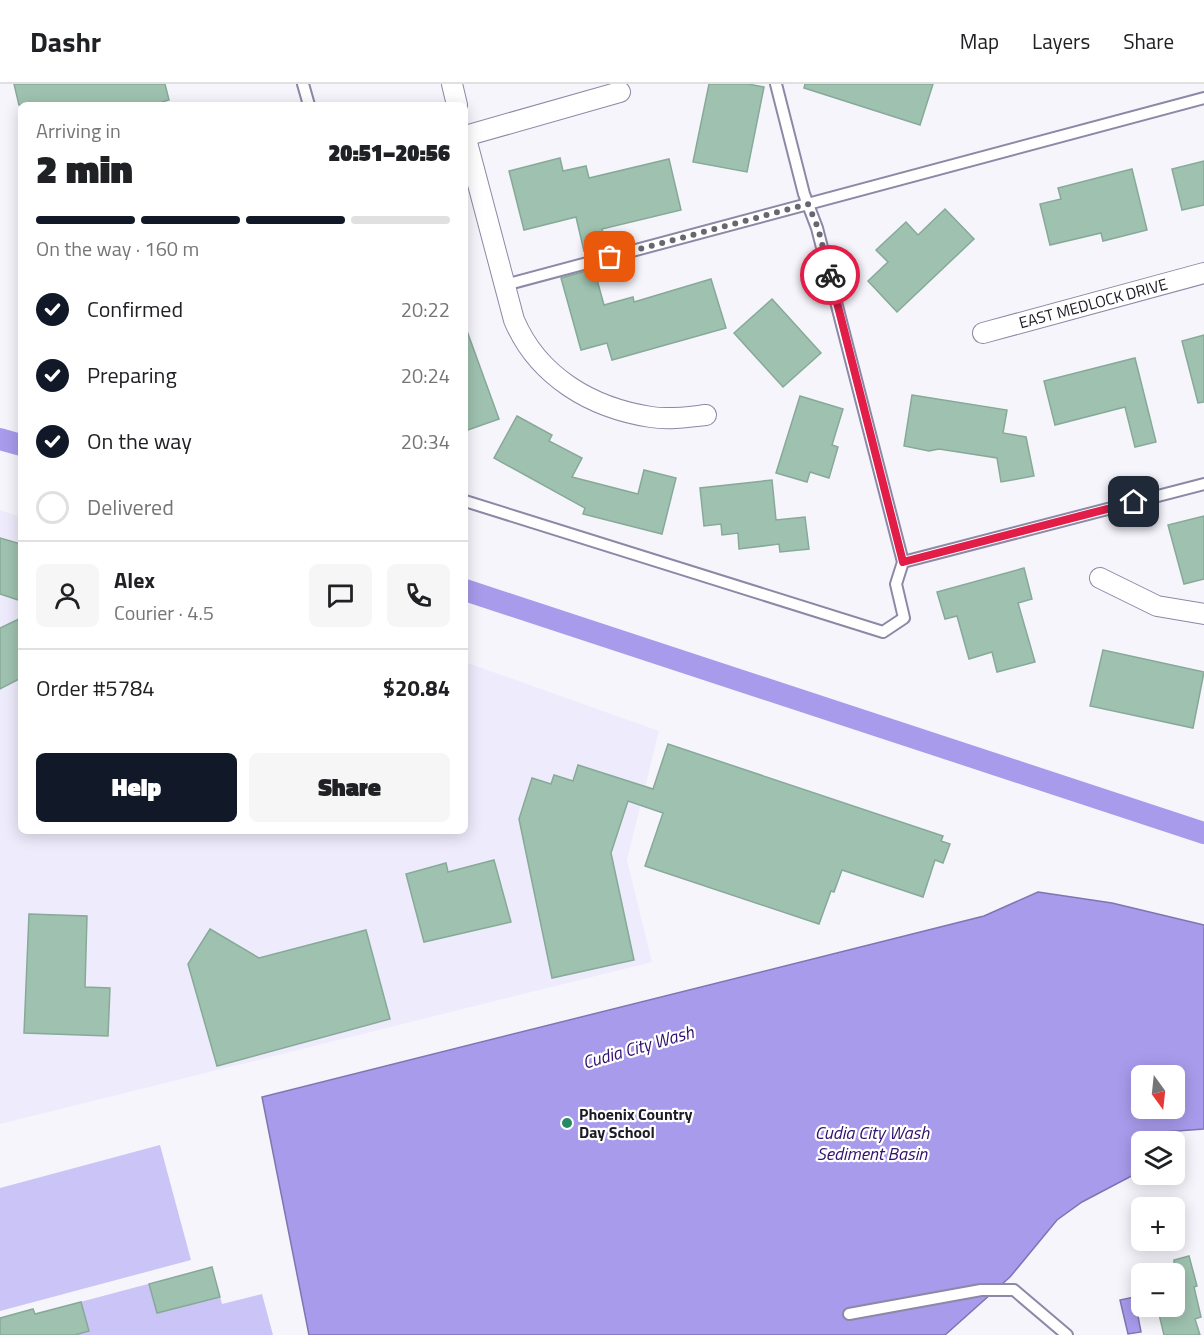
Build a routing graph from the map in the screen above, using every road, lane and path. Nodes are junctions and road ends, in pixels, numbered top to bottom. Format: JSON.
{"nodes":[{"id":1,"x":303,"y":84,"type":"edge"},
{"id":2,"x":452,"y":84,"type":"edge"},
{"id":3,"x":776,"y":84,"type":"edge"},
{"id":4,"x":620,"y":92,"type":"dead end"},
{"id":5,"x":1204,"y":98,"type":"edge"},
{"id":6,"x":308,"y":102,"type":"edge"},
{"id":7,"x":456,"y":102,"type":"edge"},
{"id":8,"x":468,"y":135,"type":"edge"},
{"id":9,"x":468,"y":147,"type":"edge"},
{"id":10,"x":808,"y":204,"type":"junction"},
{"id":11,"x":1204,"y":273,"type":"edge"},
{"id":12,"x":505,"y":285,"type":"junction"},
{"id":13,"x":983,"y":333,"type":"dead end"},
{"id":14,"x":706,"y":415,"type":"dead end"},
{"id":15,"x":1204,"y":484,"type":"edge"},
{"id":16,"x":468,"y":502,"type":"edge"},
{"id":17,"x":903,"y":562,"type":"junction"},
{"id":18,"x":1100,"y":578,"type":"dead end"},
{"id":19,"x":1204,"y":614,"type":"edge"},
{"id":20,"x":849,"y":1314,"type":"dead end"},
{"id":21,"x":1067,"y":1335,"type":"edge"}],
"edges":[{"from":1,"to":6,"type":"lane"},
{"from":2,"to":7,"type":"street"},
{"from":3,"to":10,"type":"lane"},
{"from":4,"to":8,"type":"street"},
{"from":5,"to":10,"type":"lane"},
{"from":9,"to":12,"type":"street"},
{"from":10,"to":12,"type":"lane"},
{"from":10,"to":17,"type":"lane"},
{"from":11,"to":13,"type":"street","name":"EAST MEDLOCK DRIVE"},
{"from":12,"to":14,"type":"street"},
{"from":15,"to":17,"type":"lane"},
{"from":16,"to":17,"type":"lane"},
{"from":18,"to":19,"type":"street"},
{"from":20,"to":21,"type":"lane"}]}
